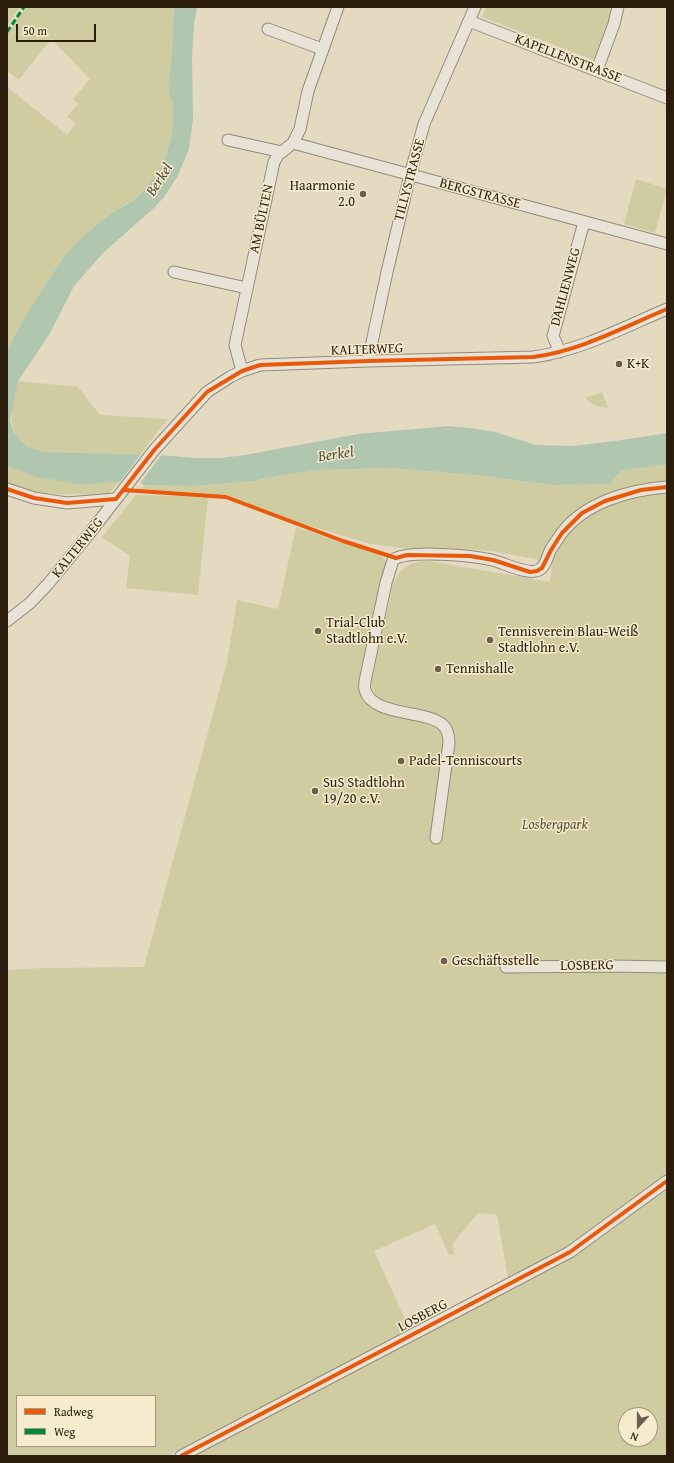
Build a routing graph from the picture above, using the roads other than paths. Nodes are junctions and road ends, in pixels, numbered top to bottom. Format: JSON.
{"nodes":[{"id":1,"x":338,"y":7,"type":"edge"},
{"id":2,"x":618,"y":7,"type":"edge"},
{"id":3,"x":473,"y":8,"type":"edge"},
{"id":4,"x":469,"y":21,"type":"junction"},
{"id":5,"x":268,"y":29,"type":"dead end"},
{"id":6,"x":322,"y":49,"type":"junction"},
{"id":7,"x":597,"y":70,"type":"junction"},
{"id":8,"x":667,"y":98,"type":"edge"},
{"id":9,"x":228,"y":140,"type":"dead end"},
{"id":10,"x":293,"y":143,"type":"junction"},
{"id":11,"x":282,"y":152,"type":"junction"},
{"id":12,"x":410,"y":175,"type":"junction"},
{"id":13,"x":584,"y":222,"type":"junction"},
{"id":14,"x":667,"y":244,"type":"edge"},
{"id":15,"x":174,"y":272,"type":"dead end"},
{"id":16,"x":247,"y":288,"type":"junction"},
{"id":17,"x":667,"y":309,"type":"edge"},
{"id":18,"x":560,"y":352,"type":"junction"},
{"id":19,"x":368,"y":361,"type":"junction"},
{"id":20,"x":242,"y":372,"type":"junction"},
{"id":21,"x":667,"y":487,"type":"edge"},
{"id":22,"x":7,"y":489,"type":"edge"},
{"id":23,"x":116,"y":499,"type":"junction"},
{"id":24,"x":7,"y":621,"type":"edge"},
{"id":25,"x":436,"y":838,"type":"dead end"},
{"id":26,"x":506,"y":967,"type":"dead end"},
{"id":27,"x":667,"y":967,"type":"edge"},
{"id":28,"x":667,"y":1181,"type":"edge"},
{"id":29,"x":181,"y":1456,"type":"edge"}],
"edges":[{"from":1,"to":6,"type":"street","name":"AM BÜLTEN"},
{"from":2,"to":7,"type":"street"},
{"from":3,"to":4,"type":"street","name":"TILLYSTRASSE"},
{"from":4,"to":7,"type":"street","name":"KAPELLENSTRASSE"},
{"from":4,"to":12,"type":"street","name":"TILLYSTRASSE"},
{"from":5,"to":6,"type":"street"},
{"from":6,"to":10,"type":"street","name":"AM BÜLTEN"},
{"from":7,"to":8,"type":"street","name":"KAPELLENSTRASSE"},
{"from":9,"to":11,"type":"street"},
{"from":10,"to":11,"type":"street","name":"AM BÜLTEN"},
{"from":10,"to":12,"type":"street","name":"BERGSTRASSE"},
{"from":11,"to":16,"type":"street","name":"AM BÜLTEN"},
{"from":12,"to":13,"type":"street","name":"BERGSTRASSE"},
{"from":12,"to":19,"type":"street","name":"TILLYSTRASSE"},
{"from":13,"to":14,"type":"street","name":"BERGSTRASSE"},
{"from":13,"to":18,"type":"street","name":"DAHLIENWEG"},
{"from":15,"to":16,"type":"street"},
{"from":16,"to":20,"type":"street","name":"AM BÜLTEN"},
{"from":17,"to":18,"type":"street","name":"KALTERWEG"},
{"from":18,"to":19,"type":"street","name":"KALTERWEG"},
{"from":19,"to":20,"type":"street","name":"KALTERWEG"},
{"from":20,"to":23,"type":"street","name":"KALTERWEG"},
{"from":21,"to":25,"type":"street"},
{"from":22,"to":23,"type":"street"},
{"from":23,"to":24,"type":"street","name":"KALTERWEG"},
{"from":26,"to":27,"type":"street","name":"LOSBERG"},
{"from":28,"to":29,"type":"street","name":"LOSBERG"}]}
